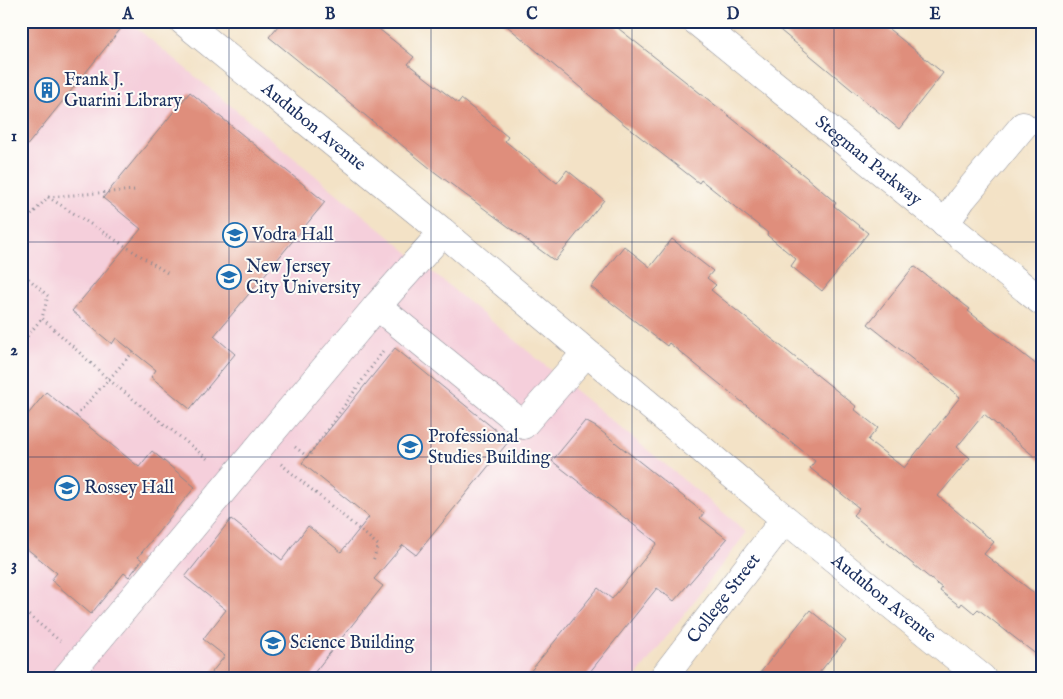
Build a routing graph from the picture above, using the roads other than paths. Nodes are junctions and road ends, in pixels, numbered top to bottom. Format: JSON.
{"nodes":[{"id":1,"x":183,"y":21,"type":"edge"},
{"id":2,"x":696,"y":21,"type":"edge"},
{"id":3,"x":1023,"y":126,"type":"dead end"},
{"id":4,"x":945,"y":224,"type":"junction"},
{"id":5,"x":443,"y":232,"type":"junction"},
{"id":6,"x":1042,"y":302,"type":"edge"},
{"id":7,"x":377,"y":306,"type":"junction"},
{"id":8,"x":586,"y":353,"type":"junction"},
{"id":9,"x":784,"y":519,"type":"junction"},
{"id":10,"x":74,"y":668,"type":"edge"},
{"id":11,"x":663,"y":678,"type":"edge"},
{"id":12,"x":982,"y":678,"type":"edge"}],
"edges":[{"from":1,"to":5,"type":"street","name":"Audubon Avenue"},
{"from":2,"to":4,"type":"street","name":"Stegman Parkway"},
{"from":3,"to":4,"type":"street"},
{"from":4,"to":6,"type":"street","name":"Stegman Parkway"},
{"from":5,"to":7,"type":"street"},
{"from":5,"to":8,"type":"street","name":"Audubon Avenue"},
{"from":7,"to":8,"type":"street"},
{"from":7,"to":10,"type":"street"},
{"from":8,"to":9,"type":"street","name":"Audubon Avenue"},
{"from":9,"to":11,"type":"street","name":"College Street"},
{"from":9,"to":12,"type":"street","name":"Audubon Avenue"}]}
